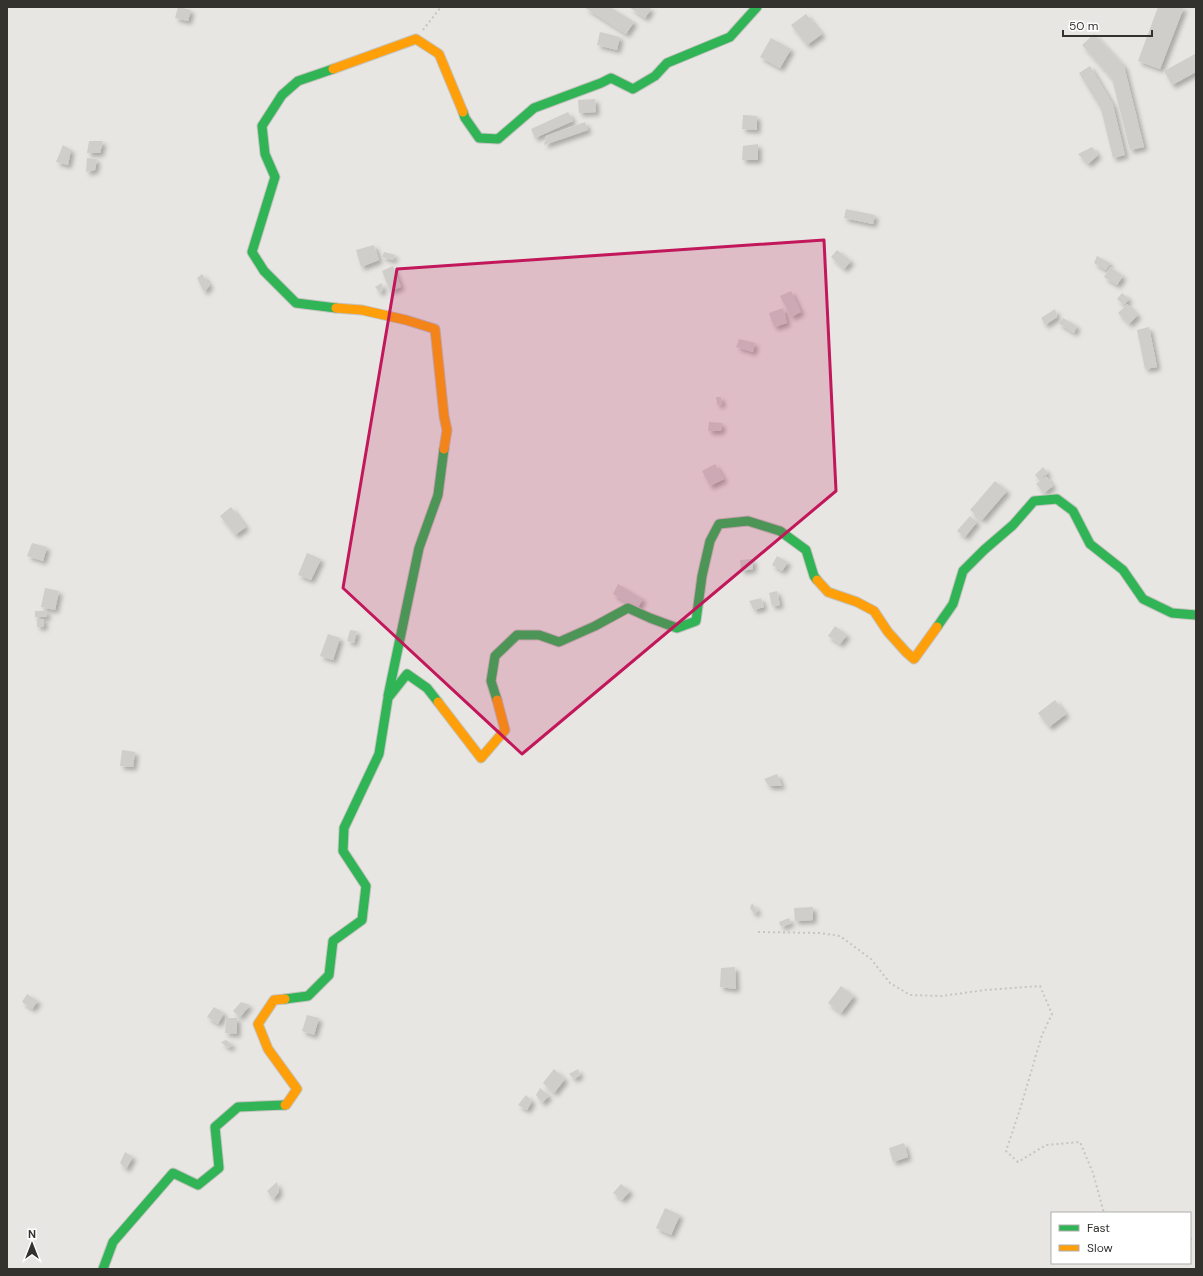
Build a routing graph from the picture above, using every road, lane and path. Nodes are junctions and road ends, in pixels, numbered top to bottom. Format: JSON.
{"nodes":[{"id":1,"x":441,"y":7,"type":"edge"},
{"id":2,"x":757,"y":7,"type":"edge"},
{"id":3,"x":416,"y":38,"type":"junction"},
{"id":4,"x":1196,"y":615,"type":"edge"},
{"id":5,"x":388,"y":698,"type":"junction"},
{"id":6,"x":758,"y":932,"type":"dead end"},
{"id":7,"x":1104,"y":1212,"type":"edge"},
{"id":8,"x":103,"y":1269,"type":"edge"}],
"edges":[{"from":1,"to":3,"type":"path"},
{"from":2,"to":3,"type":"street"},
{"from":3,"to":5,"type":"street"},
{"from":4,"to":5,"type":"street"},
{"from":5,"to":8,"type":"street"},
{"from":6,"to":7,"type":"path"}]}
